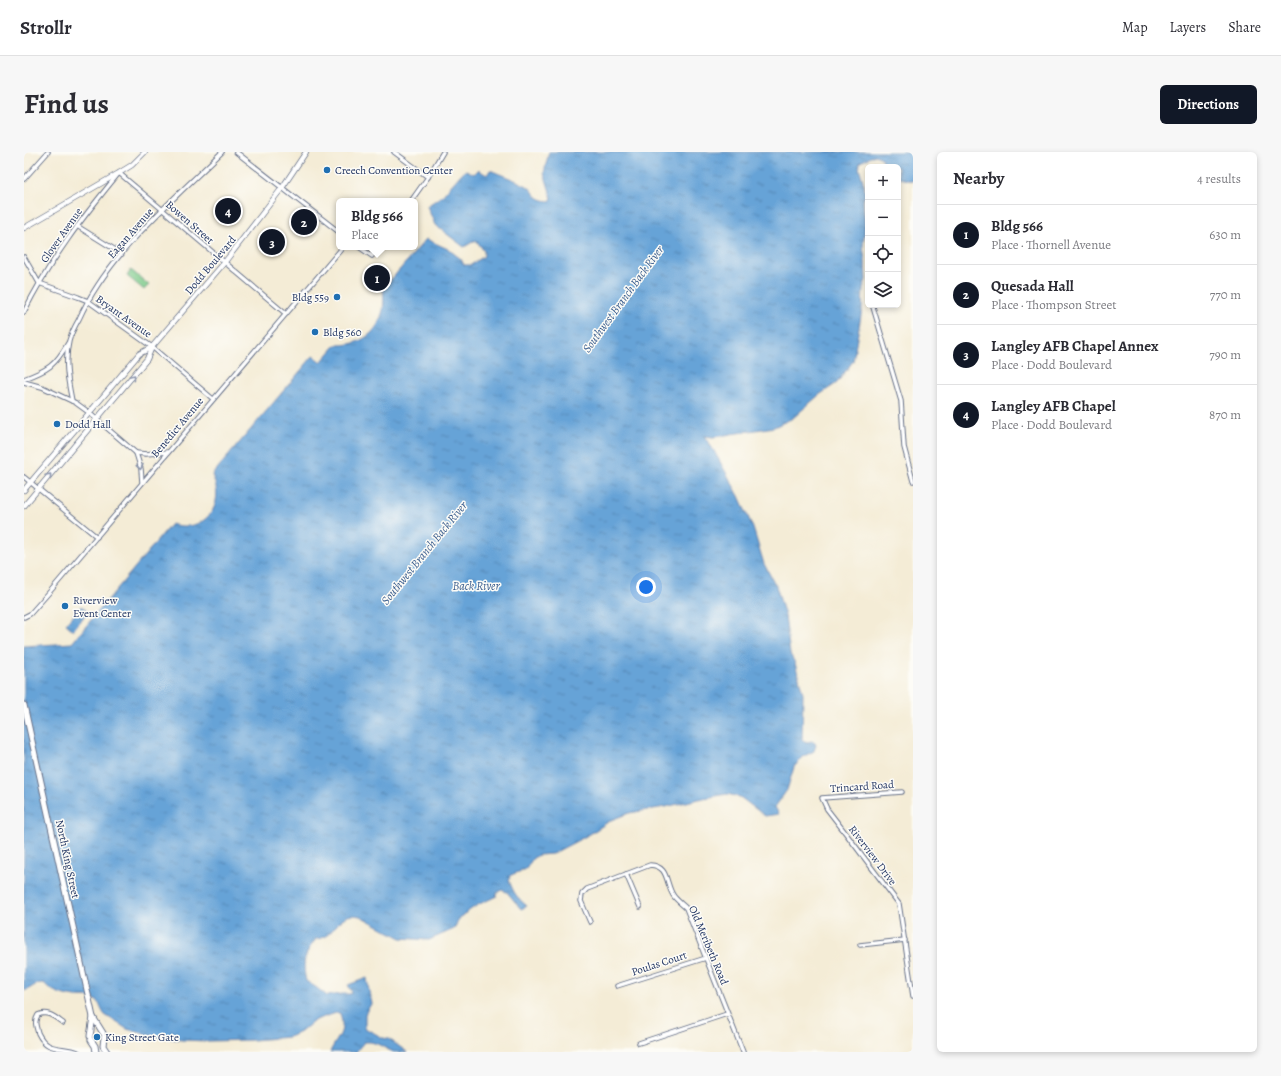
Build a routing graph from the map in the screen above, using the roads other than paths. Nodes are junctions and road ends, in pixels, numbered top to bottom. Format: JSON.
{"nodes":[{"id":1,"x":48,"y":152,"type":"edge"},
{"id":2,"x":145,"y":152,"type":"edge"},
{"id":3,"x":222,"y":152,"type":"edge"},
{"id":4,"x":236,"y":152,"type":"edge"},
{"id":5,"x":306,"y":152,"type":"edge"},
{"id":6,"x":394,"y":152,"type":"edge"},
{"id":7,"x":442,"y":152,"type":"edge"},
{"id":8,"x":119,"y":174,"type":"junction"},
{"id":9,"x":428,"y":177,"type":"junction"},
{"id":10,"x":24,"y":179,"type":"edge"},
{"id":11,"x":282,"y":188,"type":"junction"},
{"id":12,"x":413,"y":198,"type":"edge"},
{"id":13,"x":163,"y":210,"type":"junction"},
{"id":14,"x":77,"y":226,"type":"junction"},
{"id":15,"x":24,"y":228,"type":"edge"},
{"id":16,"x":336,"y":230,"type":"edge"},
{"id":17,"x":340,"y":250,"type":"edge"},
{"id":18,"x":363,"y":250,"type":"edge"},
{"id":19,"x":376,"y":250,"type":"edge"},
{"id":20,"x":122,"y":254,"type":"junction"},
{"id":21,"x":24,"y":257,"type":"edge"},
{"id":22,"x":224,"y":263,"type":"junction"},
{"id":23,"x":39,"y":283,"type":"junction"},
{"id":24,"x":88,"y":301,"type":"junction"},
{"id":25,"x":873,"y":308,"type":"dead end"},
{"id":26,"x":24,"y":312,"type":"edge"},
{"id":27,"x":286,"y":314,"type":"junction"},
{"id":28,"x":69,"y":340,"type":"junction"},
{"id":29,"x":152,"y":347,"type":"junction"},
{"id":30,"x":24,"y":379,"type":"edge"},
{"id":31,"x":24,"y":382,"type":"edge"},
{"id":32,"x":213,"y":399,"type":"junction"},
{"id":33,"x":72,"y":401,"type":"junction"},
{"id":34,"x":89,"y":413,"type":"junction"},
{"id":35,"x":97,"y":420,"type":"junction"},
{"id":36,"x":136,"y":452,"type":"junction"},
{"id":37,"x":168,"y":452,"type":"junction"},
{"id":38,"x":24,"y":477,"type":"edge"},
{"id":39,"x":913,"y":480,"type":"edge"},
{"id":40,"x":30,"y":482,"type":"junction"},
{"id":41,"x":142,"y":482,"type":"junction"},
{"id":42,"x":38,"y":489,"type":"junction"},
{"id":43,"x":24,"y":490,"type":"edge"},
{"id":44,"x":24,"y":506,"type":"edge"},
{"id":45,"x":97,"y":537,"type":"junction"},
{"id":46,"x":24,"y":617,"type":"edge"},
{"id":47,"x":24,"y":705,"type":"edge"},
{"id":48,"x":902,"y":792,"type":"dead end"},
{"id":49,"x":822,"y":798,"type":"joint"},
{"id":50,"x":626,"y":874,"type":"junction"},
{"id":51,"x":640,"y":907,"type":"dead end"},
{"id":52,"x":590,"y":922,"type":"dead end"},
{"id":53,"x":905,"y":940,"type":"junction"},
{"id":54,"x":860,"y":945,"type":"dead end"},
{"id":55,"x":706,"y":958,"type":"junction"},
{"id":56,"x":617,"y":986,"type":"dead end"},
{"id":57,"x":913,"y":996,"type":"edge"},
{"id":58,"x":727,"y":1014,"type":"junction"},
{"id":59,"x":93,"y":1018,"type":"junction"},
{"id":60,"x":63,"y":1023,"type":"dead end"},
{"id":61,"x":639,"y":1043,"type":"dead end"},
{"id":62,"x":78,"y":1052,"type":"edge"},
{"id":63,"x":96,"y":1052,"type":"edge"},
{"id":64,"x":107,"y":1052,"type":"edge"},
{"id":65,"x":743,"y":1052,"type":"edge"}],
"edges":[{"from":1,"to":10,"type":"street"},
{"from":2,"to":8,"type":"street"},
{"from":3,"to":13,"type":"street","name":"Eagan Avenue"},
{"from":4,"to":11,"type":"street"},
{"from":5,"to":11,"type":"street","name":"Dodd Boulevard"},
{"from":6,"to":9,"type":"street"},
{"from":7,"to":9,"type":"street"},
{"from":8,"to":13,"type":"street","name":"Bowen Street"},
{"from":8,"to":14,"type":"street","name":"Glover Avenue"},
{"from":8,"to":15,"type":"street"},
{"from":9,"to":12,"type":"street"},
{"from":11,"to":16,"type":"street"},
{"from":11,"to":22,"type":"street","name":"Dodd Boulevard"},
{"from":13,"to":20,"type":"street","name":"Eagan Avenue"},
{"from":13,"to":22,"type":"street","name":"Bowen Street"},
{"from":14,"to":20,"type":"street"},
{"from":14,"to":23,"type":"street","name":"Glover Avenue"},
{"from":17,"to":27,"type":"street","name":"Benedict Avenue"},
{"from":18,"to":19,"type":"street"},
{"from":20,"to":24,"type":"street","name":"Eagan Avenue"},
{"from":21,"to":23,"type":"street"},
{"from":22,"to":27,"type":"street","name":"Bowen Street"},
{"from":22,"to":29,"type":"street","name":"Dodd Boulevard"},
{"from":23,"to":24,"type":"street","name":"Bryant Avenue"},
{"from":23,"to":26,"type":"street","name":"Glover Avenue"},
{"from":24,"to":28,"type":"street","name":"Eagan Avenue"},
{"from":24,"to":29,"type":"street","name":"Bryant Avenue"},
{"from":25,"to":39,"type":"street"},
{"from":27,"to":32,"type":"street","name":"Benedict Avenue"},
{"from":28,"to":30,"type":"street","name":"Eagan Avenue"},
{"from":28,"to":33,"type":"street","name":"Eagan Avenue"},
{"from":29,"to":32,"type":"street","name":"Bryant Avenue"},
{"from":29,"to":34,"type":"street","name":"Dodd Boulevard"},
{"from":35,"to":29,"type":"street","name":"Dodd Boulevard","one_way":true},
{"from":31,"to":33,"type":"street"},
{"from":32,"to":37,"type":"street","name":"Benedict Avenue"},
{"from":33,"to":34,"type":"street"},
{"from":34,"to":35,"type":"street"},
{"from":34,"to":40,"type":"street","name":"Dodd Boulevard"},
{"from":35,"to":36,"type":"street"},
{"from":42,"to":35,"type":"street","name":"Dodd Boulevard","one_way":true},
{"from":36,"to":37,"type":"street"},
{"from":36,"to":41,"type":"street","one_way":true},
{"from":37,"to":41,"type":"street","name":"Benedict Avenue"},
{"from":38,"to":40,"type":"street"},
{"from":40,"to":42,"type":"street"},
{"from":40,"to":43,"type":"street","name":"Dodd Boulevard"},
{"from":41,"to":45,"type":"street","name":"Benedict Avenue"},
{"from":42,"to":44,"type":"street","name":"Dodd Boulevard"},
{"from":42,"to":45,"type":"street"},
{"from":45,"to":46,"type":"street","name":"Benedict Avenue"},
{"from":47,"to":59,"type":"main road","name":"North King Street"},
{"from":48,"to":49,"type":"street","name":"Trincard Road"},
{"from":49,"to":53,"type":"street","name":"Riverview Drive"},
{"from":50,"to":51,"type":"street"},
{"from":50,"to":52,"type":"street","name":"Old Meribeth Road"},
{"from":50,"to":55,"type":"street","name":"Old Meribeth Road"},
{"from":53,"to":54,"type":"street"},
{"from":53,"to":57,"type":"street","name":"Riverview Drive"},
{"from":55,"to":56,"type":"street","name":"Poulas Court"},
{"from":55,"to":58,"type":"street","name":"Old Meribeth Road"},
{"from":58,"to":61,"type":"street"},
{"from":58,"to":65,"type":"street","name":"Old Meribeth Road"},
{"from":59,"to":63,"type":"main road","name":"North King Street"},
{"from":59,"to":64,"type":"main road","name":"North King Street"},
{"from":60,"to":62,"type":"street"}]}
